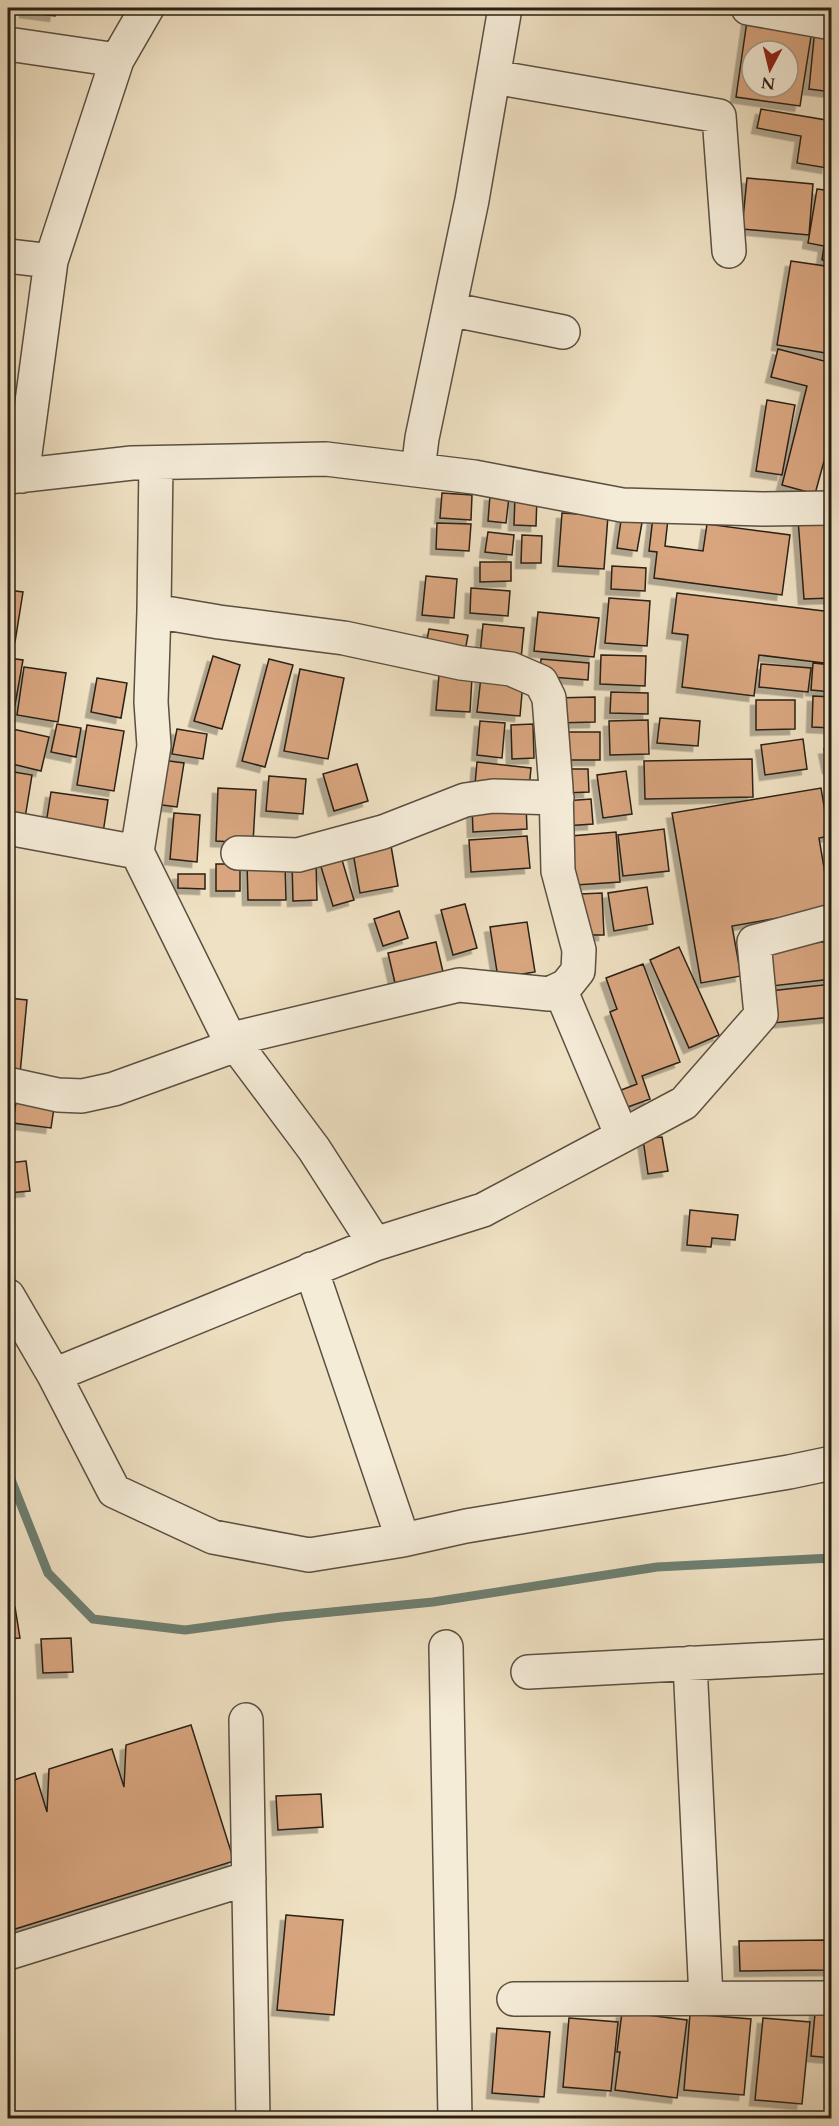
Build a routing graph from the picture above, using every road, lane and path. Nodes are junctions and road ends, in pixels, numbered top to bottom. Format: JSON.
{"nodes":[{"id":1,"x":147,"y":8,"type":"edge"},
{"id":2,"x":505,"y":8,"type":"edge"},
{"id":3,"x":748,"y":8,"type":"edge"},
{"id":4,"x":831,"y":22,"type":"edge"},
{"id":5,"x":8,"y":44,"type":"edge"},
{"id":6,"x":117,"y":60,"type":"junction"},
{"id":7,"x":494,"y":77,"type":"junction"},
{"id":8,"x":729,"y":251,"type":"dead end"},
{"id":9,"x":8,"y":256,"type":"edge"},
{"id":10,"x":51,"y":261,"type":"junction"},
{"id":11,"x":449,"y":309,"type":"junction"},
{"id":12,"x":563,"y":332,"type":"dead end"},
{"id":13,"x":156,"y":463,"type":"junction"},
{"id":14,"x":418,"y":470,"type":"junction"},
{"id":15,"x":15,"y":477,"type":"edge"},
{"id":16,"x":831,"y":508,"type":"edge"},
{"id":17,"x":154,"y":611,"type":"junction"},
{"id":18,"x":557,"y":798,"type":"junction"},
{"id":19,"x":8,"y":828,"type":"edge"},
{"id":20,"x":137,"y":852,"type":"junction"},
{"id":21,"x":238,"y":853,"type":"dead end"},
{"id":22,"x":831,"y":921,"type":"edge"},
{"id":23,"x":560,"y":989,"type":"junction"},
{"id":24,"x":234,"y":1042,"type":"junction"},
{"id":25,"x":8,"y":1084,"type":"edge"},
{"id":26,"x":622,"y":1136,"type":"junction"},
{"id":27,"x":375,"y":1244,"type":"junction"},
{"id":28,"x":311,"y":1269,"type":"junction"},
{"id":29,"x":8,"y":1296,"type":"edge"},
{"id":30,"x":54,"y":1375,"type":"junction"},
{"id":31,"x":831,"y":1463,"type":"edge"},
{"id":32,"x":403,"y":1540,"type":"junction"},
{"id":33,"x":446,"y":1647,"type":"dead end"},
{"id":34,"x":831,"y":1656,"type":"edge"},
{"id":35,"x":690,"y":1663,"type":"junction"},
{"id":36,"x":528,"y":1672,"type":"dead end"},
{"id":37,"x":246,"y":1720,"type":"dead end"},
{"id":38,"x":249,"y":1878,"type":"junction"},
{"id":39,"x":8,"y":1953,"type":"edge"},
{"id":40,"x":706,"y":1998,"type":"junction"},
{"id":41,"x":831,"y":1998,"type":"edge"},
{"id":42,"x":514,"y":1999,"type":"dead end"},
{"id":43,"x":253,"y":2118,"type":"edge"},
{"id":44,"x":455,"y":2118,"type":"edge"}],
"edges":[{"from":1,"to":6,"type":"street"},
{"from":2,"to":7,"type":"street"},
{"from":3,"to":4,"type":"street"},
{"from":5,"to":6,"type":"street"},
{"from":6,"to":10,"type":"street"},
{"from":7,"to":8,"type":"street"},
{"from":7,"to":11,"type":"street"},
{"from":9,"to":10,"type":"street"},
{"from":10,"to":15,"type":"street"},
{"from":11,"to":12,"type":"street"},
{"from":11,"to":14,"type":"street"},
{"from":13,"to":14,"type":"street"},
{"from":13,"to":15,"type":"street"},
{"from":13,"to":17,"type":"street"},
{"from":14,"to":16,"type":"street"},
{"from":17,"to":18,"type":"street"},
{"from":17,"to":20,"type":"street"},
{"from":18,"to":21,"type":"street"},
{"from":18,"to":23,"type":"street"},
{"from":19,"to":20,"type":"street"},
{"from":20,"to":24,"type":"street"},
{"from":22,"to":26,"type":"street"},
{"from":23,"to":24,"type":"street"},
{"from":23,"to":26,"type":"street"},
{"from":24,"to":25,"type":"street"},
{"from":24,"to":27,"type":"street"},
{"from":26,"to":27,"type":"street"},
{"from":27,"to":28,"type":"street"},
{"from":28,"to":30,"type":"street"},
{"from":28,"to":32,"type":"street"},
{"from":29,"to":30,"type":"street"},
{"from":30,"to":32,"type":"street"},
{"from":31,"to":32,"type":"street"},
{"from":33,"to":44,"type":"street"},
{"from":34,"to":35,"type":"street"},
{"from":35,"to":36,"type":"street"},
{"from":35,"to":40,"type":"street"},
{"from":37,"to":38,"type":"street"},
{"from":38,"to":39,"type":"street"},
{"from":38,"to":43,"type":"street"},
{"from":40,"to":41,"type":"street"},
{"from":40,"to":42,"type":"street"}]}
